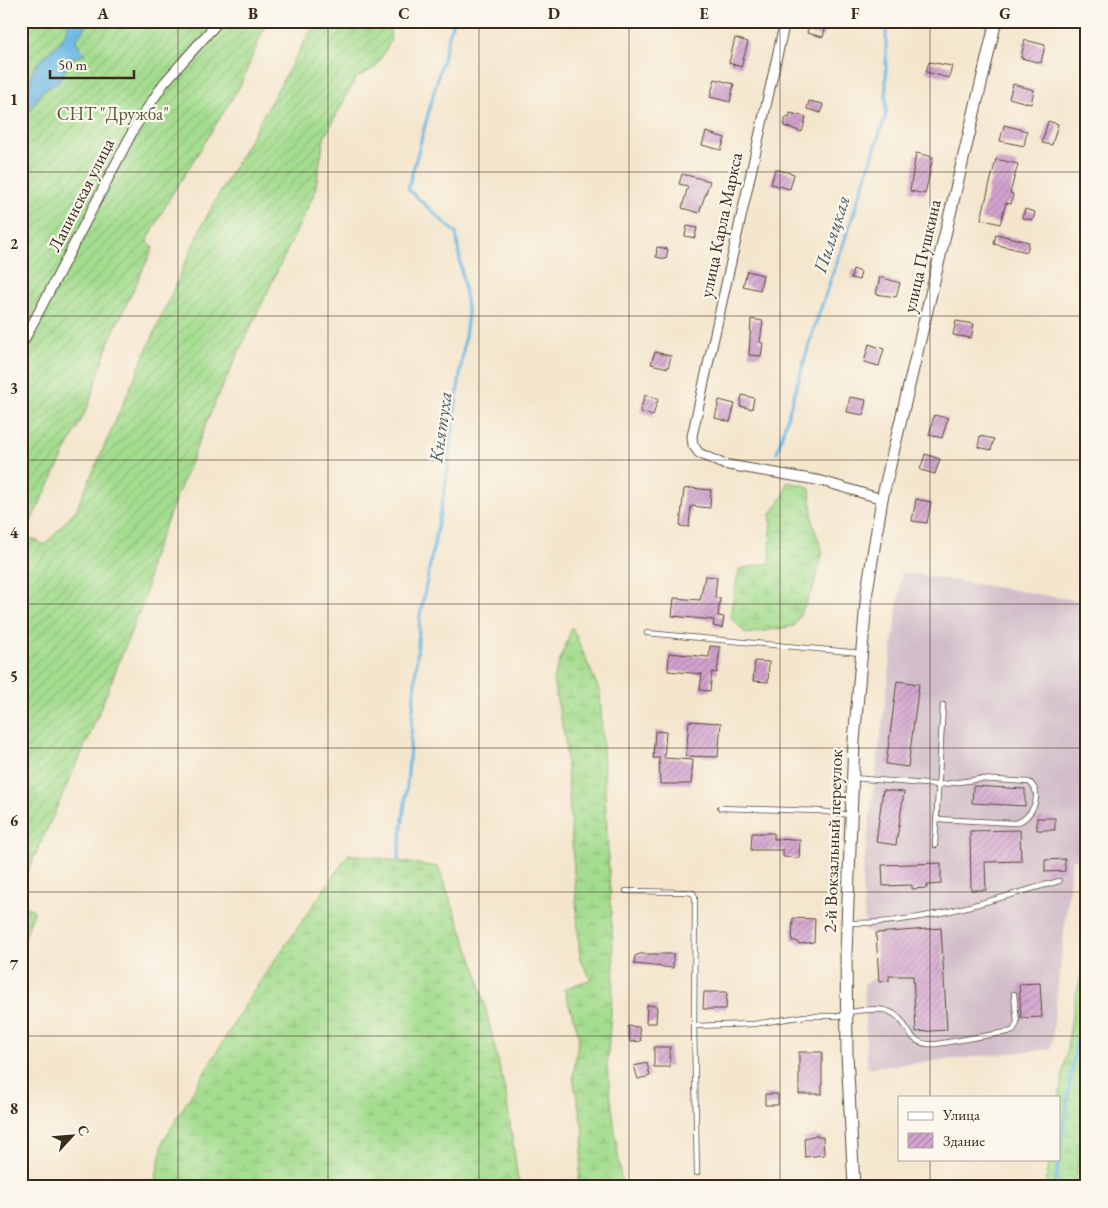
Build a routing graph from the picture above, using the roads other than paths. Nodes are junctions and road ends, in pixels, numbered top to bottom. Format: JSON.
{"nodes":[{"id":1,"x":219,"y":21,"type":"edge"},
{"id":2,"x":785,"y":21,"type":"edge"},
{"id":3,"x":996,"y":21,"type":"edge"},
{"id":4,"x":21,"y":346,"type":"edge"},
{"id":5,"x":882,"y":499,"type":"junction"},
{"id":6,"x":647,"y":633,"type":"dead end"},
{"id":7,"x":861,"y":653,"type":"junction"},
{"id":8,"x":943,"y":705,"type":"dead end"},
{"id":9,"x":852,"y":778,"type":"junction"},
{"id":10,"x":938,"y":785,"type":"junction"},
{"id":11,"x":720,"y":808,"type":"dead end"},
{"id":12,"x":850,"y":815,"type":"junction"},
{"id":13,"x":936,"y":820,"type":"junction"},
{"id":14,"x":935,"y":845,"type":"dead end"},
{"id":15,"x":1059,"y":881,"type":"dead end"},
{"id":16,"x":626,"y":891,"type":"dead end"},
{"id":17,"x":847,"y":923,"type":"junction"},
{"id":18,"x":1014,"y":994,"type":"dead end"},
{"id":19,"x":847,"y":1014,"type":"junction"},
{"id":20,"x":694,"y":1026,"type":"junction"},
{"id":21,"x":697,"y":1173,"type":"dead end"},
{"id":22,"x":854,"y":1187,"type":"edge"}],
"edges":[{"from":1,"to":4,"type":"street","name":"Лапинская улица"},
{"from":2,"to":5,"type":"street","name":"улица Карла Маркса"},
{"from":3,"to":5,"type":"street","name":"улица Пушкина"},
{"from":5,"to":7,"type":"street","name":"2-й Вокзальный переулок"},
{"from":6,"to":7,"type":"lane"},
{"from":7,"to":9,"type":"street","name":"2-й Вокзальный переулок"},
{"from":8,"to":10,"type":"lane"},
{"from":9,"to":10,"type":"lane"},
{"from":9,"to":12,"type":"street","name":"2-й Вокзальный переулок"},
{"from":10,"to":13,"type":"lane"},
{"from":10,"to":13,"type":"lane"},
{"from":11,"to":12,"type":"lane"},
{"from":12,"to":17,"type":"street","name":"2-й Вокзальный переулок"},
{"from":13,"to":14,"type":"lane"},
{"from":15,"to":17,"type":"lane"},
{"from":16,"to":20,"type":"lane"},
{"from":17,"to":19,"type":"street","name":"2-й Вокзальный переулок"},
{"from":18,"to":19,"type":"lane"},
{"from":19,"to":20,"type":"lane"},
{"from":19,"to":22,"type":"street","name":"2-й Вокзальный переулок"},
{"from":20,"to":21,"type":"lane"}]}
